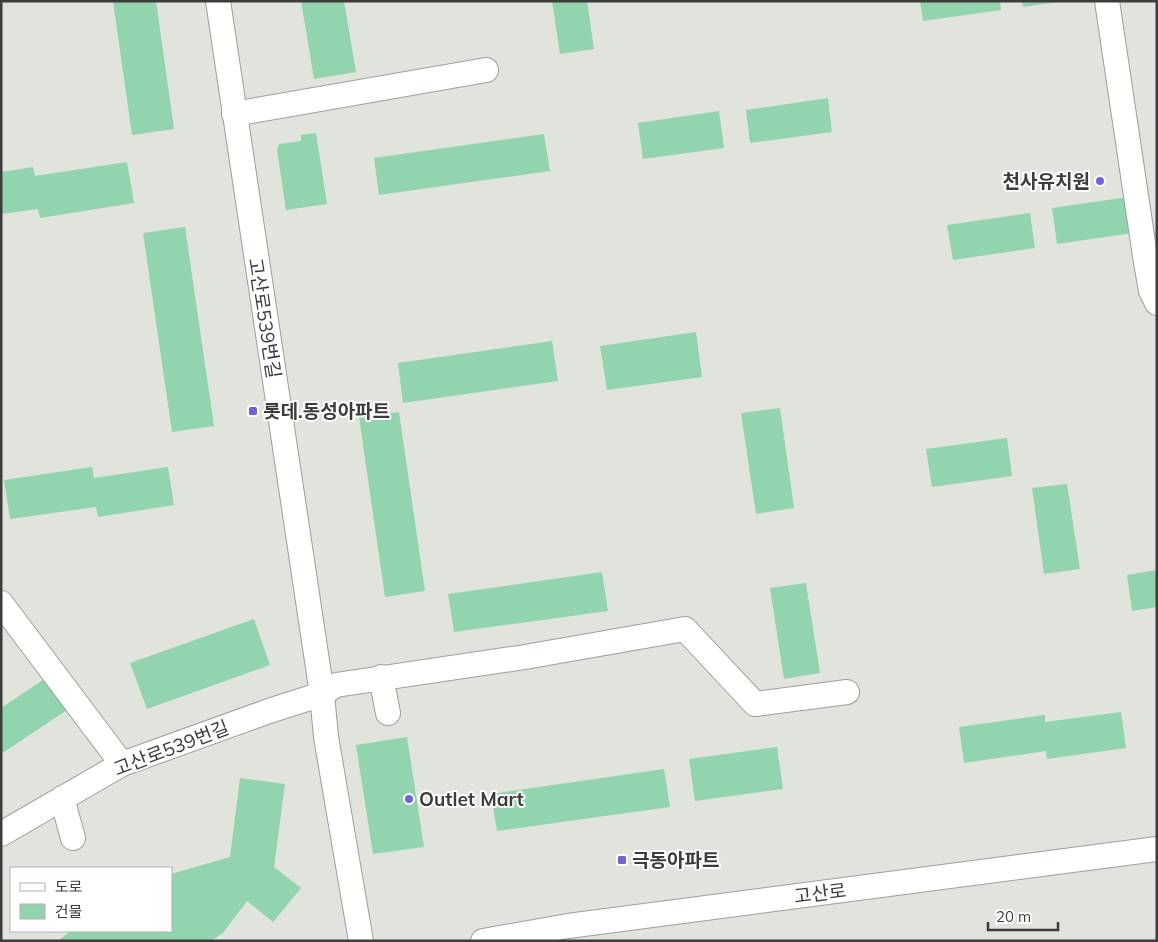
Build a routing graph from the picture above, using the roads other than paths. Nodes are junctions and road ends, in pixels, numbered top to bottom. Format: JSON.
{"nodes":[{"id":1,"x":218,"y":1,"type":"edge"},
{"id":2,"x":1106,"y":1,"type":"edge"},
{"id":3,"x":486,"y":70,"type":"dead end"},
{"id":4,"x":234,"y":114,"type":"junction"},
{"id":5,"x":1157,"y":303,"type":"edge"},
{"id":6,"x":1,"y":603,"type":"edge"},
{"id":7,"x":381,"y":677,"type":"junction"},
{"id":8,"x":847,"y":692,"type":"dead end"},
{"id":9,"x":322,"y":694,"type":"junction"},
{"id":10,"x":388,"y":713,"type":"dead end"},
{"id":11,"x":122,"y":764,"type":"junction"},
{"id":12,"x":62,"y":798,"type":"junction"},
{"id":13,"x":1,"y":834,"type":"edge"},
{"id":14,"x":73,"y":838,"type":"dead end"},
{"id":15,"x":1157,"y":849,"type":"edge"},
{"id":16,"x":361,"y":941,"type":"edge"},
{"id":17,"x":483,"y":941,"type":"edge"}],
"edges":[{"from":1,"to":4,"type":"street","name":"고산로539번길"},
{"from":2,"to":5,"type":"street"},
{"from":3,"to":4,"type":"street"},
{"from":4,"to":9,"type":"street","name":"고산로539번길"},
{"from":6,"to":11,"type":"street"},
{"from":7,"to":8,"type":"street"},
{"from":7,"to":9,"type":"street"},
{"from":7,"to":10,"type":"street"},
{"from":9,"to":11,"type":"street","name":"고산로539번길"},
{"from":9,"to":16,"type":"street","name":"고산로539번길"},
{"from":11,"to":12,"type":"street","name":"고산로539번길"},
{"from":12,"to":13,"type":"street","name":"고산로539번길"},
{"from":12,"to":14,"type":"street"},
{"from":15,"to":17,"type":"street","name":"고산로"}]}
